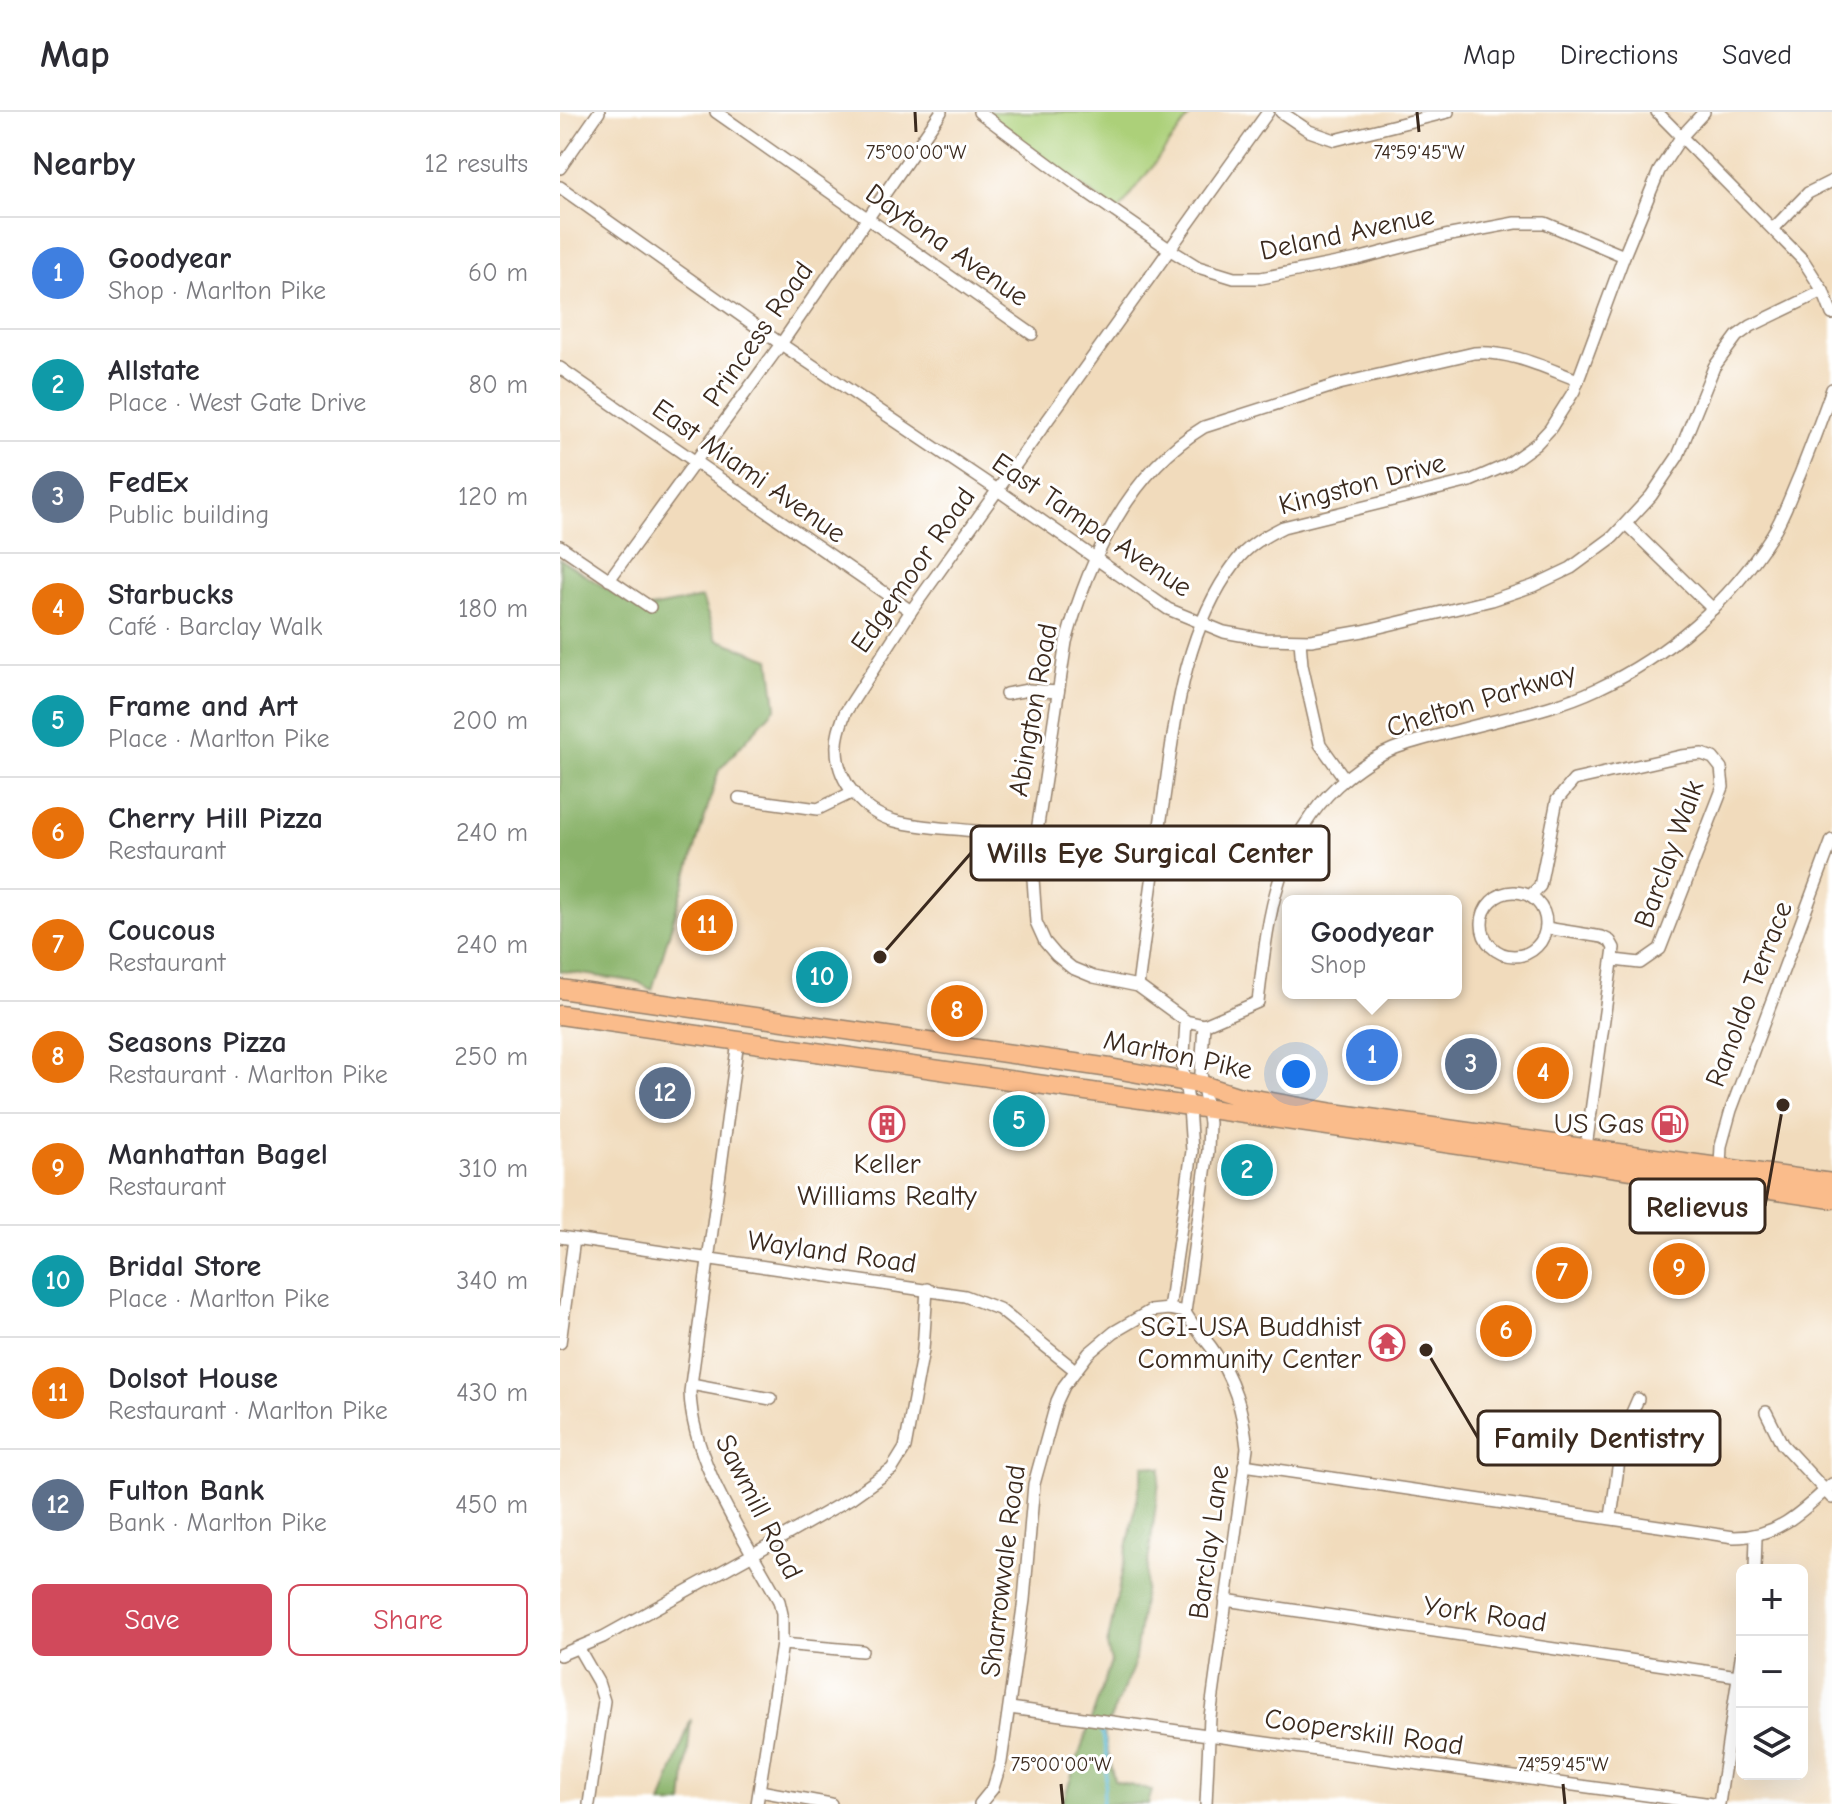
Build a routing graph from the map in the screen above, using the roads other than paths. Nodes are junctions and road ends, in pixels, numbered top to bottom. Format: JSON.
{"nodes":[{"id":1,"x":599,"y":112,"type":"edge"},
{"id":2,"x":716,"y":112,"type":"edge"},
{"id":3,"x":941,"y":112,"type":"edge"},
{"id":4,"x":979,"y":112,"type":"edge"},
{"id":5,"x":1268,"y":112,"type":"edge"},
{"id":6,"x":1281,"y":112,"type":"edge"},
{"id":7,"x":1448,"y":112,"type":"edge"},
{"id":8,"x":1657,"y":112,"type":"edge"},
{"id":9,"x":1704,"y":112,"type":"edge"},
{"id":10,"x":1681,"y":137,"type":"junction"},
{"id":11,"x":560,"y":168,"type":"edge"},
{"id":12,"x":1832,"y":181,"type":"edge"},
{"id":13,"x":560,"y":187,"type":"edge"},
{"id":14,"x":867,"y":217,"type":"junction"},
{"id":15,"x":1774,"y":228,"type":"junction"},
{"id":16,"x":1169,"y":249,"type":"junction"},
{"id":17,"x":1624,"y":256,"type":"junction"},
{"id":18,"x":1823,"y":291,"type":"junction"},
{"id":19,"x":1832,"y":314,"type":"edge"},
{"id":20,"x":1032,"y":334,"type":"dead end"},
{"id":21,"x":781,"y":344,"type":"junction"},
{"id":22,"x":560,"y":368,"type":"edge"},
{"id":23,"x":1578,"y":380,"type":"junction"},
{"id":24,"x":1832,"y":389,"type":"edge"},
{"id":25,"x":696,"y":463,"type":"junction"},
{"id":26,"x":999,"y":491,"type":"junction"},
{"id":27,"x":1626,"y":524,"type":"junction"},
{"id":28,"x":560,"y":546,"type":"edge"},
{"id":29,"x":1094,"y":559,"type":"junction"},
{"id":30,"x":609,"y":580,"type":"junction"},
{"id":31,"x":650,"y":607,"type":"dead end"},
{"id":32,"x":1713,"y":609,"type":"junction"},
{"id":33,"x":911,"y":611,"type":"junction"},
{"id":34,"x":1202,"y":625,"type":"junction"},
{"id":35,"x":1300,"y":641,"type":"junction"},
{"id":36,"x":1058,"y":692,"type":"junction"},
{"id":37,"x":1006,"y":694,"type":"dead end"},
{"id":38,"x":1345,"y":779,"type":"junction"},
{"id":39,"x":853,"y":792,"type":"junction"},
{"id":40,"x":739,"y":798,"type":"dead end"},
{"id":41,"x":1832,"y":840,"type":"edge"},
{"id":42,"x":1035,"y":845,"type":"junction"},
{"id":43,"x":1530,"y":896,"type":"junction"},
{"id":44,"x":1546,"y":928,"type":"junction"},
{"id":45,"x":1614,"y":960,"type":"junction"},
{"id":46,"x":1138,"y":986,"type":"junction"},
{"id":47,"x":560,"y":989,"type":"edge"},
{"id":48,"x":560,"y":1015,"type":"edge"},
{"id":49,"x":1195,"y":1023,"type":"junction"},
{"id":50,"x":738,"y":1041,"type":"junction"},
{"id":51,"x":1196,"y":1096,"type":"junction"},
{"id":52,"x":1586,"y":1147,"type":"junction"},
{"id":53,"x":1720,"y":1166,"type":"junction"},
{"id":54,"x":1832,"y":1183,"type":"edge"},
{"id":55,"x":1745,"y":1187,"type":"junction"},
{"id":56,"x":1832,"y":1190,"type":"edge"},
{"id":57,"x":1832,"y":1199,"type":"edge"},
{"id":58,"x":560,"y":1237,"type":"edge"},
{"id":59,"x":574,"y":1239,"type":"junction"},
{"id":60,"x":708,"y":1259,"type":"junction"},
{"id":61,"x":927,"y":1289,"type":"junction"},
{"id":62,"x":1177,"y":1311,"type":"junction"},
{"id":63,"x":560,"y":1343,"type":"edge"},
{"id":64,"x":1075,"y":1370,"type":"junction"},
{"id":65,"x":691,"y":1384,"type":"junction"},
{"id":66,"x":771,"y":1399,"type":"dead end"},
{"id":67,"x":1638,"y":1399,"type":"dead end"},
{"id":68,"x":1766,"y":1412,"type":"dead end"},
{"id":69,"x":1244,"y":1465,"type":"junction"},
{"id":70,"x":1830,"y":1490,"type":"edge"},
{"id":71,"x":1611,"y":1517,"type":"junction"},
{"id":72,"x":1756,"y":1537,"type":"junction"},
{"id":73,"x":753,"y":1554,"type":"junction"},
{"id":74,"x":1755,"y":1564,"type":"edge"},
{"id":75,"x":1225,"y":1600,"type":"junction"},
{"id":76,"x":782,"y":1644,"type":"junction"},
{"id":77,"x":579,"y":1649,"type":"junction"},
{"id":78,"x":862,"y":1651,"type":"dead end"},
{"id":79,"x":560,"y":1655,"type":"edge"},
{"id":80,"x":1736,"y":1676,"type":"edge"},
{"id":81,"x":1736,"y":1689,"type":"edge"},
{"id":82,"x":1010,"y":1708,"type":"junction"},
{"id":83,"x":1210,"y":1736,"type":"junction"},
{"id":84,"x":760,"y":1791,"type":"junction"},
{"id":85,"x":589,"y":1804,"type":"edge"},
{"id":86,"x":757,"y":1804,"type":"edge"},
{"id":87,"x":831,"y":1804,"type":"edge"},
{"id":88,"x":980,"y":1804,"type":"edge"},
{"id":89,"x":1206,"y":1804,"type":"edge"},
{"id":90,"x":1712,"y":1804,"type":"edge"},
{"id":91,"x":1719,"y":1804,"type":"edge"}],
"edges":[{"from":1,"to":11,"type":"street"},
{"from":2,"to":14,"type":"street","name":"Daytona Avenue"},
{"from":3,"to":14,"type":"street","name":"Princess Road"},
{"from":4,"to":16,"type":"street","name":"Deland Avenue"},
{"from":5,"to":16,"type":"street","name":"Edgemoor Road"},
{"from":6,"to":7,"type":"street"},
{"from":8,"to":10,"type":"street"},
{"from":9,"to":10,"type":"street","name":"Kingston Drive"},
{"from":10,"to":15,"type":"street"},
{"from":10,"to":17,"type":"street","name":"Kingston Drive"},
{"from":12,"to":15,"type":"street"},
{"from":13,"to":21,"type":"street","name":"East Tampa Avenue"},
{"from":14,"to":20,"type":"street","name":"Daytona Avenue"},
{"from":14,"to":21,"type":"street","name":"Princess Road"},
{"from":15,"to":18,"type":"street"},
{"from":16,"to":17,"type":"street","name":"Deland Avenue"},
{"from":16,"to":26,"type":"street","name":"Edgemoor Road"},
{"from":17,"to":23,"type":"street","name":"Kingston Drive"},
{"from":18,"to":19,"type":"street"},
{"from":18,"to":27,"type":"street","name":"East Tampa Avenue"},
{"from":21,"to":25,"type":"street","name":"Princess Road"},
{"from":21,"to":26,"type":"street","name":"East Tampa Avenue"},
{"from":22,"to":25,"type":"street","name":"East Miami Avenue"},
{"from":23,"to":29,"type":"street","name":"Abington Road"},
{"from":23,"to":34,"type":"street","name":"Kingston Drive"},
{"from":24,"to":32,"type":"street","name":"Chelton Parkway"},
{"from":25,"to":30,"type":"street","name":"Princess Road"},
{"from":25,"to":33,"type":"street","name":"East Miami Avenue"},
{"from":26,"to":29,"type":"street","name":"East Tampa Avenue"},
{"from":26,"to":33,"type":"street","name":"Edgemoor Road"},
{"from":27,"to":32,"type":"street"},
{"from":27,"to":35,"type":"street","name":"East Tampa Avenue"},
{"from":28,"to":30,"type":"street"},
{"from":29,"to":34,"type":"street","name":"East Tampa Avenue"},
{"from":29,"to":36,"type":"street","name":"Abington Road"},
{"from":30,"to":31,"type":"street"},
{"from":32,"to":38,"type":"street","name":"Chelton Parkway"},
{"from":33,"to":39,"type":"street","name":"Edgemoor Road"},
{"from":34,"to":35,"type":"street","name":"East Tampa Avenue"},
{"from":34,"to":46,"type":"street","name":"Kingston Drive"},
{"from":35,"to":38,"type":"street"},
{"from":36,"to":37,"type":"street"},
{"from":36,"to":42,"type":"street","name":"Abington Road"},
{"from":38,"to":49,"type":"street","name":"Chelton Parkway"},
{"from":39,"to":40,"type":"street"},
{"from":39,"to":42,"type":"street","name":"Edgemoor Road"},
{"from":41,"to":53,"type":"street","name":"Ranoldo Terrace"},
{"from":42,"to":46,"type":"street","name":"Abington Road"},
{"from":43,"to":44,"type":"street"},
{"from":43,"to":44,"type":"street"},
{"from":43,"to":45,"type":"street","name":"Barclay Walk"},
{"from":44,"to":45,"type":"street","name":"Barclay Walk"},
{"from":45,"to":52,"type":"street","name":"Barclay Walk"},
{"from":46,"to":49,"type":"street"},
{"from":47,"to":51,"type":"highway","name":"Marlton Pike"},
{"from":48,"to":50,"type":"highway","name":"Marlton Pike"},
{"from":49,"to":51,"type":"street"},
{"from":49,"to":51,"type":"street"},
{"from":50,"to":51,"type":"highway","name":"Marlton Pike"},
{"from":50,"to":60,"type":"street","name":"Sawmill Road"},
{"from":51,"to":52,"type":"highway","name":"Marlton Pike"},
{"from":51,"to":55,"type":"highway","name":"Marlton Pike"},
{"from":51,"to":62,"type":"street"},
{"from":51,"to":62,"type":"street"},
{"from":52,"to":53,"type":"highway","name":"Marlton Pike"},
{"from":53,"to":54,"type":"highway","name":"Marlton Pike"},
{"from":55,"to":56,"type":"highway"},
{"from":55,"to":57,"type":"highway","name":"Marlton Pike"},
{"from":58,"to":59,"type":"street","name":"Wayland Road"},
{"from":59,"to":60,"type":"street","name":"Wayland Road"},
{"from":59,"to":63,"type":"street"},
{"from":60,"to":61,"type":"street","name":"Wayland Road"},
{"from":60,"to":65,"type":"street","name":"Sawmill Road"},
{"from":61,"to":64,"type":"street","name":"Wayland Road"},
{"from":61,"to":73,"type":"street"},
{"from":62,"to":64,"type":"street","name":"Sharrowvale Road"},
{"from":62,"to":69,"type":"street","name":"Barclay Lane"},
{"from":64,"to":82,"type":"street","name":"Sharrowvale Road"},
{"from":65,"to":66,"type":"street"},
{"from":65,"to":73,"type":"street","name":"Sawmill Road"},
{"from":67,"to":71,"type":"street"},
{"from":68,"to":70,"type":"street"},
{"from":69,"to":71,"type":"street"},
{"from":69,"to":75,"type":"street","name":"Barclay Lane"},
{"from":70,"to":72,"type":"street"},
{"from":71,"to":72,"type":"street"},
{"from":72,"to":74,"type":"street"},
{"from":73,"to":76,"type":"street","name":"Sawmill Road"},
{"from":73,"to":77,"type":"street"},
{"from":75,"to":80,"type":"street","name":"York Road"},
{"from":75,"to":83,"type":"street","name":"Barclay Lane"},
{"from":76,"to":78,"type":"street"},
{"from":76,"to":84,"type":"street","name":"Sawmill Road"},
{"from":77,"to":79,"type":"street"},
{"from":77,"to":85,"type":"street"},
{"from":81,"to":91,"type":"street"},
{"from":82,"to":83,"type":"street","name":"Cooperskill Road"},
{"from":82,"to":88,"type":"street","name":"Sharrowvale Road"},
{"from":83,"to":89,"type":"street","name":"Barclay Lane"},
{"from":83,"to":90,"type":"street","name":"Cooperskill Road"},
{"from":84,"to":86,"type":"street","name":"Sawmill Road"},
{"from":84,"to":87,"type":"street"}]}
